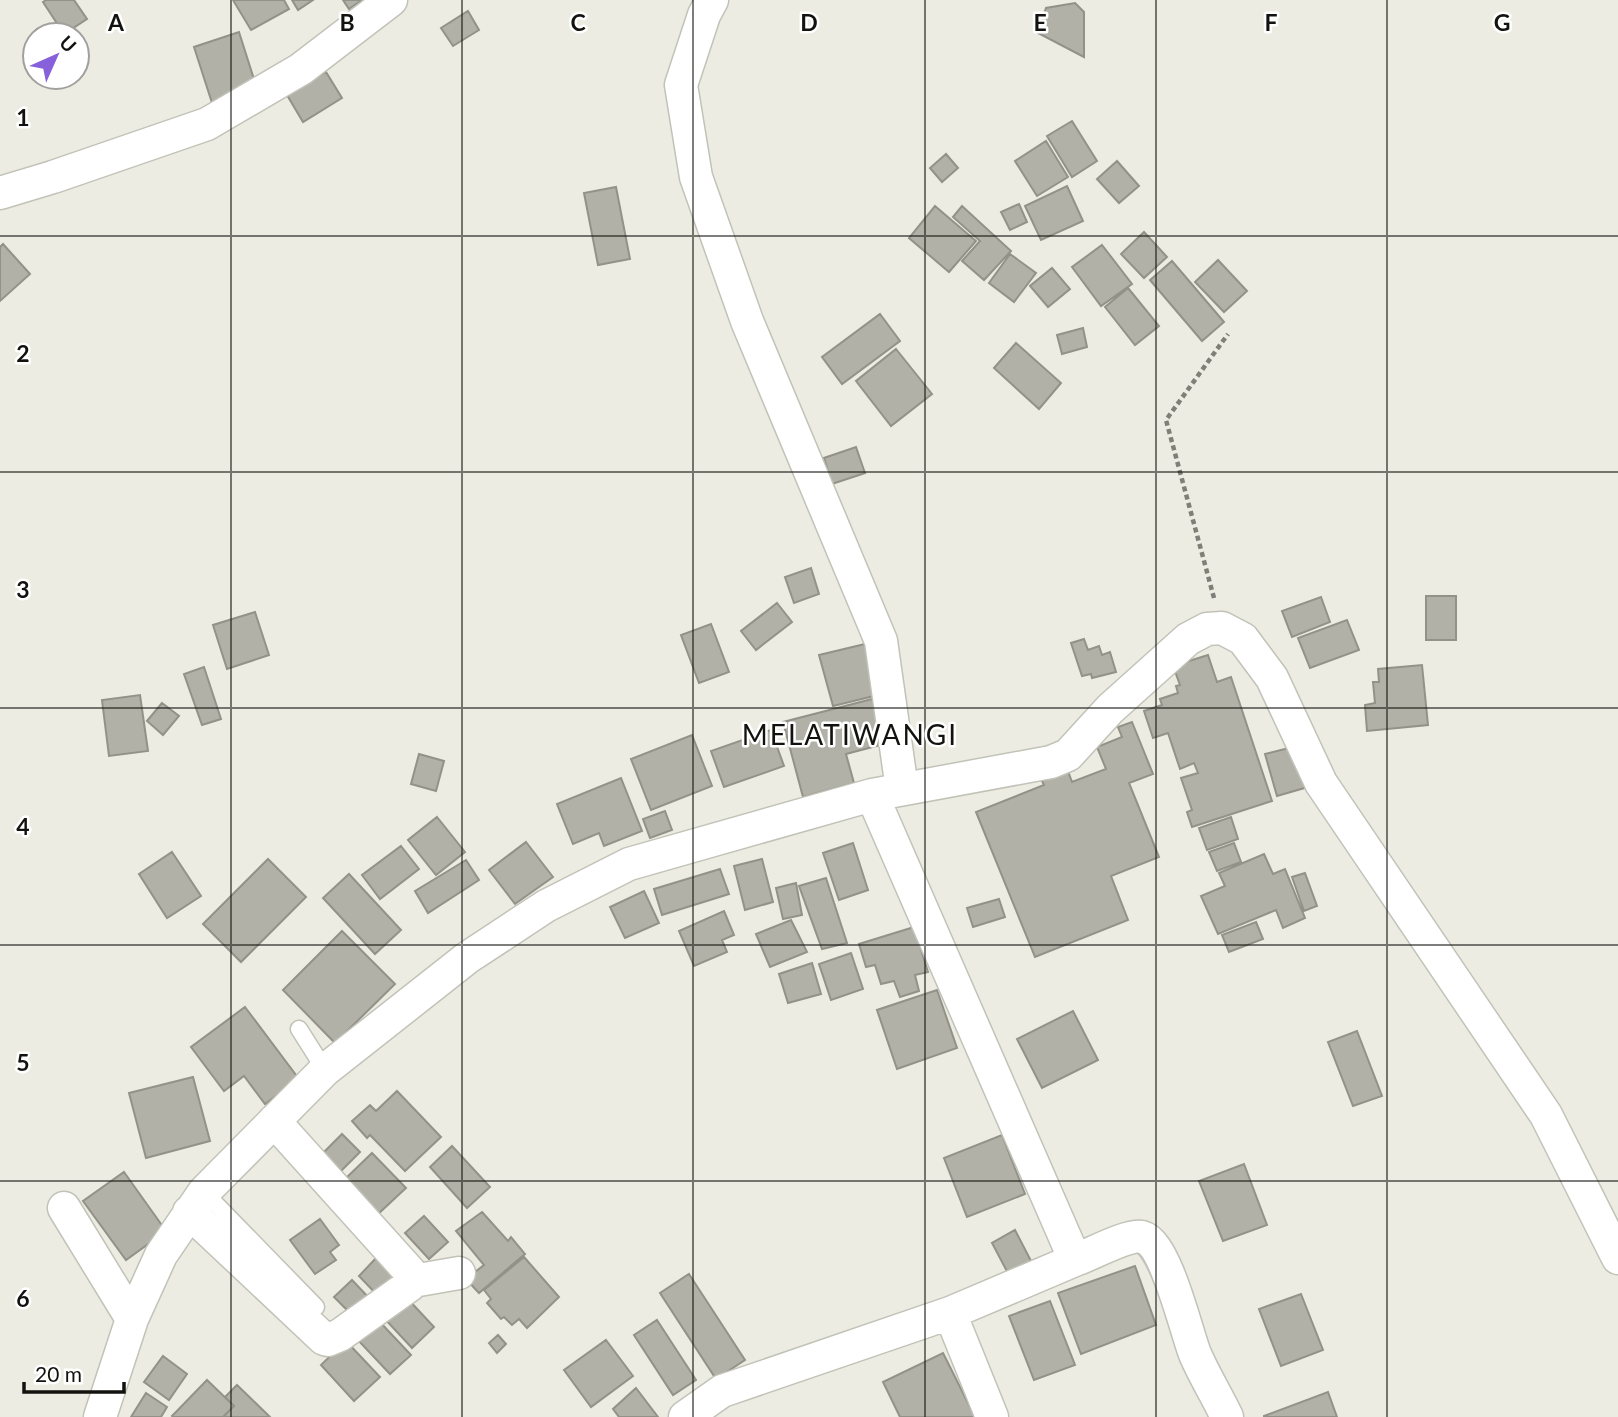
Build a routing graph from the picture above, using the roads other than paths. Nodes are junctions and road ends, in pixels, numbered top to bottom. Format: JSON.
{"nodes":[{"id":1,"x":391,"y":0,"type":"edge"},
{"id":2,"x":712,"y":0,"type":"edge"},
{"id":3,"x":0,"y":193,"type":"edge"},
{"id":4,"x":887,"y":792,"type":"junction"},
{"id":5,"x":299,"y":1029,"type":"dead end"},
{"id":6,"x":325,"y":1070,"type":"junction"},
{"id":7,"x":274,"y":1121,"type":"junction"},
{"id":8,"x":197,"y":1202,"type":"junction"},
{"id":9,"x":64,"y":1209,"type":"dead end"},
{"id":10,"x":1618,"y":1258,"type":"edge"},
{"id":11,"x":1075,"y":1260,"type":"junction"},
{"id":12,"x":458,"y":1273,"type":"dead end"},
{"id":13,"x":413,"y":1281,"type":"junction"},
{"id":14,"x":316,"y":1307,"type":"dead end"},
{"id":15,"x":950,"y":1313,"type":"junction"},
{"id":16,"x":132,"y":1319,"type":"junction"},
{"id":17,"x":104,"y":1415,"type":"edge"},
{"id":18,"x":685,"y":1417,"type":"edge"},
{"id":19,"x":992,"y":1417,"type":"edge"},
{"id":20,"x":1227,"y":1417,"type":"edge"}],
"edges":[{"from":1,"to":3,"type":"street"},
{"from":2,"to":4,"type":"street"},
{"from":4,"to":6,"type":"street"},
{"from":4,"to":10,"type":"street"},
{"from":4,"to":11,"type":"street"},
{"from":5,"to":6,"type":"lane"},
{"from":6,"to":7,"type":"street"},
{"from":7,"to":8,"type":"street"},
{"from":7,"to":13,"type":"street"},
{"from":8,"to":13,"type":"street"},
{"from":8,"to":14,"type":"lane"},
{"from":8,"to":16,"type":"street"},
{"from":9,"to":16,"type":"street"},
{"from":11,"to":15,"type":"street"},
{"from":11,"to":20,"type":"street"},
{"from":12,"to":13,"type":"street"},
{"from":15,"to":18,"type":"street"},
{"from":15,"to":19,"type":"street"},
{"from":16,"to":17,"type":"street"}]}
